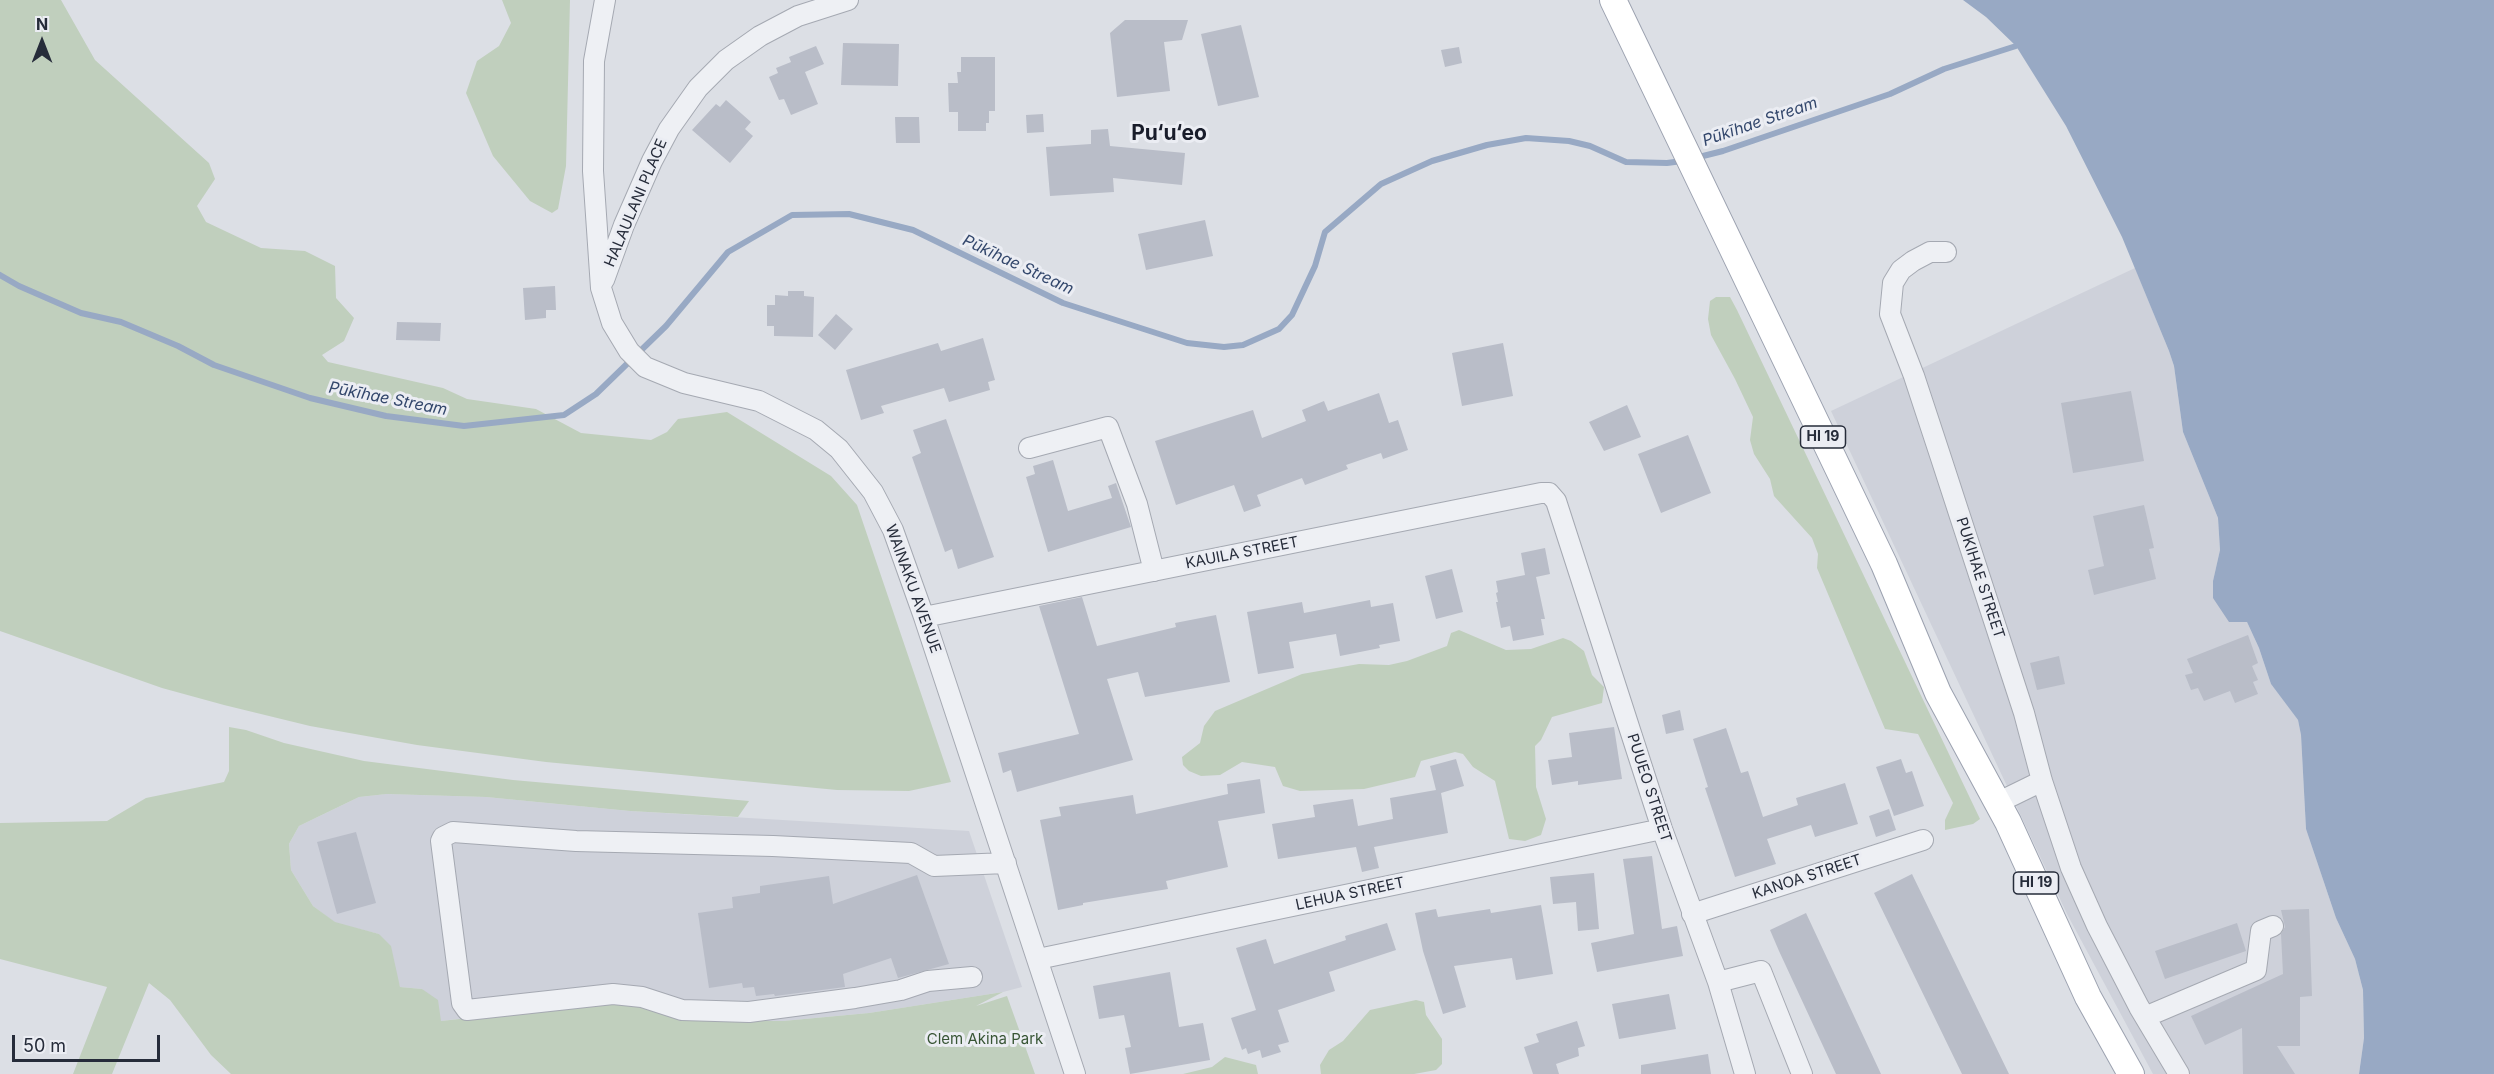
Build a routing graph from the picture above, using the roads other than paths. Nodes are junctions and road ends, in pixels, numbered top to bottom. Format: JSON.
{"nodes":[{"id":1,"x":605,"y":0,"type":"edge"},
{"id":2,"x":848,"y":0,"type":"edge"},
{"id":3,"x":1613,"y":0,"type":"edge"},
{"id":4,"x":1946,"y":252,"type":"dead end"},
{"id":5,"x":601,"y":288,"type":"junction"},
{"id":6,"x":1029,"y":448,"type":"dead end"},
{"id":7,"x":1556,"y":501,"type":"joint"},
{"id":8,"x":1154,"y":571,"type":"junction"},
{"id":9,"x":924,"y":617,"type":"junction"},
{"id":10,"x":2042,"y":781,"type":"junction"},
{"id":11,"x":1997,"y":803,"type":"junction"},
{"id":12,"x":1662,"y":829,"type":"junction"},
{"id":13,"x":1923,"y":840,"type":"dead end"},
{"id":14,"x":1006,"y":863,"type":"junction"},
{"id":15,"x":1692,"y":914,"type":"junction"},
{"id":16,"x":2273,"y":926,"type":"dead end"},
{"id":17,"x":1038,"y":959,"type":"junction"},
{"id":18,"x":972,"y":977,"type":"dead end"},
{"id":19,"x":1718,"y":982,"type":"junction"},
{"id":20,"x":2145,"y":1017,"type":"junction"},
{"id":21,"x":1075,"y":1074,"type":"edge"},
{"id":22,"x":1744,"y":1074,"type":"edge"},
{"id":23,"x":1802,"y":1074,"type":"edge"},
{"id":24,"x":2132,"y":1074,"type":"edge"},
{"id":25,"x":2179,"y":1074,"type":"edge"}],
"edges":[{"from":1,"to":5,"type":"street","name":"WAINAKU AVENUE"},
{"from":2,"to":5,"type":"street","name":"HALAULANI PLACE"},
{"from":3,"to":11,"type":"main road","number":"HI 19"},
{"from":4,"to":10,"type":"street","name":"PUKIHAE STREET"},
{"from":5,"to":9,"type":"street","name":"WAINAKU AVENUE"},
{"from":6,"to":8,"type":"street"},
{"from":7,"to":8,"type":"street","name":"KAUILA STREET"},
{"from":7,"to":12,"type":"street","name":"PUUEO STREET"},
{"from":8,"to":9,"type":"street","name":"KAUILA STREET"},
{"from":9,"to":14,"type":"street","name":"WAINAKU AVENUE"},
{"from":10,"to":11,"type":"street"},
{"from":10,"to":20,"type":"street","name":"PUKIHAE STREET"},
{"from":11,"to":24,"type":"main road","number":"HI 19"},
{"from":12,"to":15,"type":"street","name":"PUUEO STREET"},
{"from":12,"to":17,"type":"street","name":"LEHUA STREET"},
{"from":13,"to":15,"type":"street","name":"KANOA STREET"},
{"from":14,"to":17,"type":"street","name":"WAINAKU AVENUE"},
{"from":14,"to":18,"type":"street"},
{"from":15,"to":19,"type":"street","name":"PUUEO STREET"},
{"from":16,"to":20,"type":"street"},
{"from":17,"to":21,"type":"street","name":"WAINAKU AVENUE"},
{"from":19,"to":22,"type":"street","name":"PUUEO STREET"},
{"from":19,"to":23,"type":"street"},
{"from":20,"to":25,"type":"street","name":"PUKIHAE STREET"}]}
